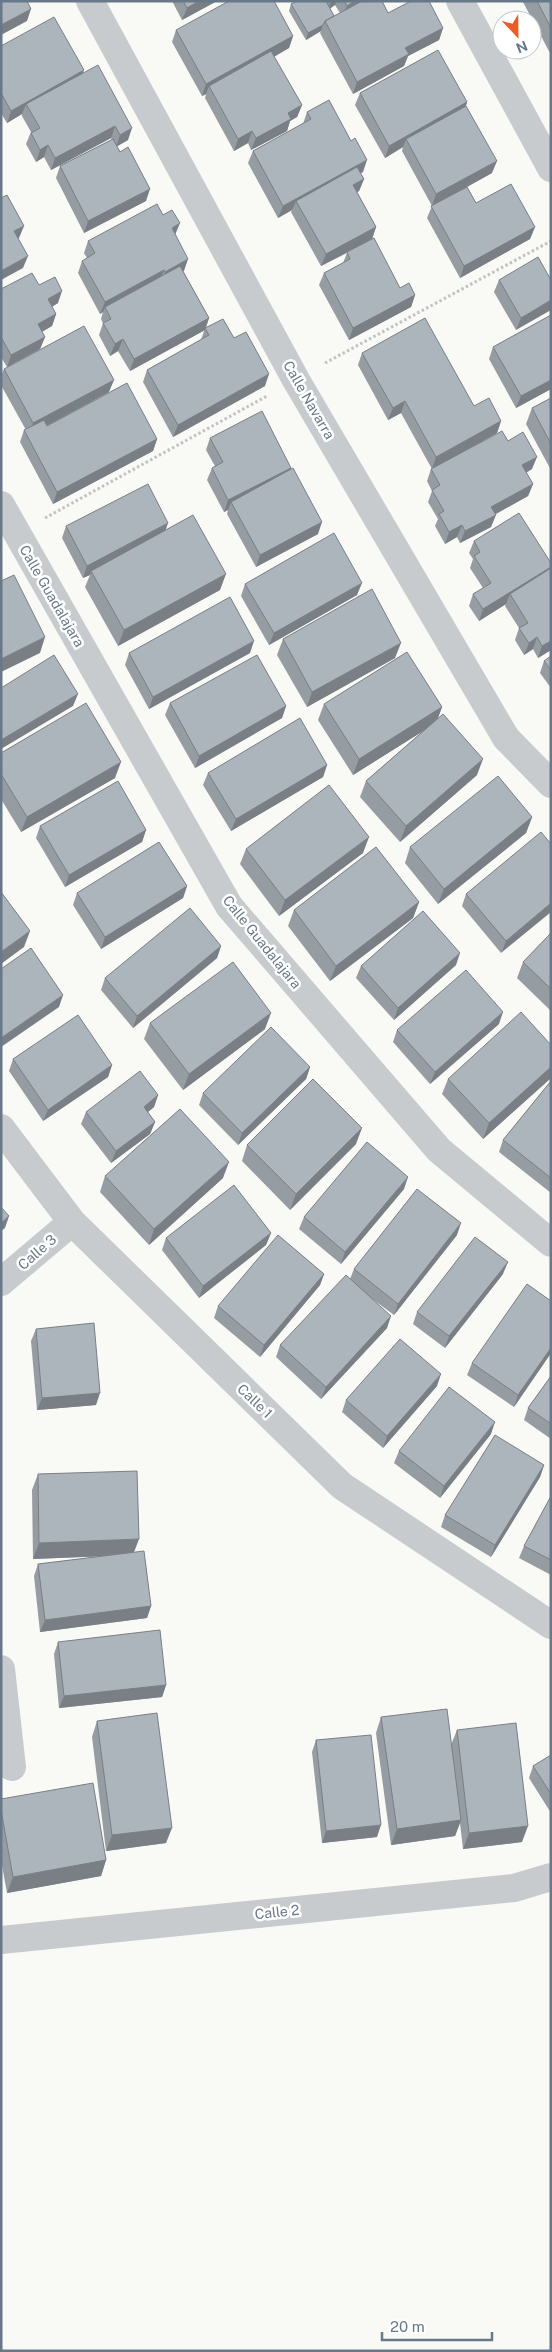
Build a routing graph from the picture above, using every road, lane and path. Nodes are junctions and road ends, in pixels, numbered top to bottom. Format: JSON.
{"nodes":[{"id":1,"x":90,"y":1,"type":"edge"},
{"id":2,"x":460,"y":1,"type":"edge"},
{"id":3,"x":551,"y":168,"type":"edge"},
{"id":4,"x":1,"y":505,"type":"edge"},
{"id":5,"x":8,"y":535,"type":"edge"},
{"id":6,"x":551,"y":784,"type":"edge"},
{"id":7,"x":1,"y":1128,"type":"edge"},
{"id":8,"x":72,"y":1222,"type":"junction"},
{"id":9,"x":551,"y":1243,"type":"edge"},
{"id":10,"x":1,"y":1282,"type":"edge"},
{"id":11,"x":551,"y":1625,"type":"edge"},
{"id":12,"x":1,"y":1669,"type":"edge"},
{"id":13,"x":12,"y":1767,"type":"dead end"},
{"id":14,"x":551,"y":1877,"type":"edge"},
{"id":15,"x":1,"y":1940,"type":"edge"}],
"edges":[{"from":1,"to":6,"type":"street","name":"Calle Navarra"},
{"from":2,"to":3,"type":"street"},
{"from":4,"to":5,"type":"street","name":"Calle Guadalajara"},
{"from":5,"to":9,"type":"street","name":"Calle Guadalajara"},
{"from":7,"to":8,"type":"street","name":"Calle 1"},
{"from":8,"to":10,"type":"street","name":"Calle 3"},
{"from":8,"to":11,"type":"street","name":"Calle 1"},
{"from":12,"to":13,"type":"street"},
{"from":14,"to":15,"type":"street","name":"Calle 2"}]}
